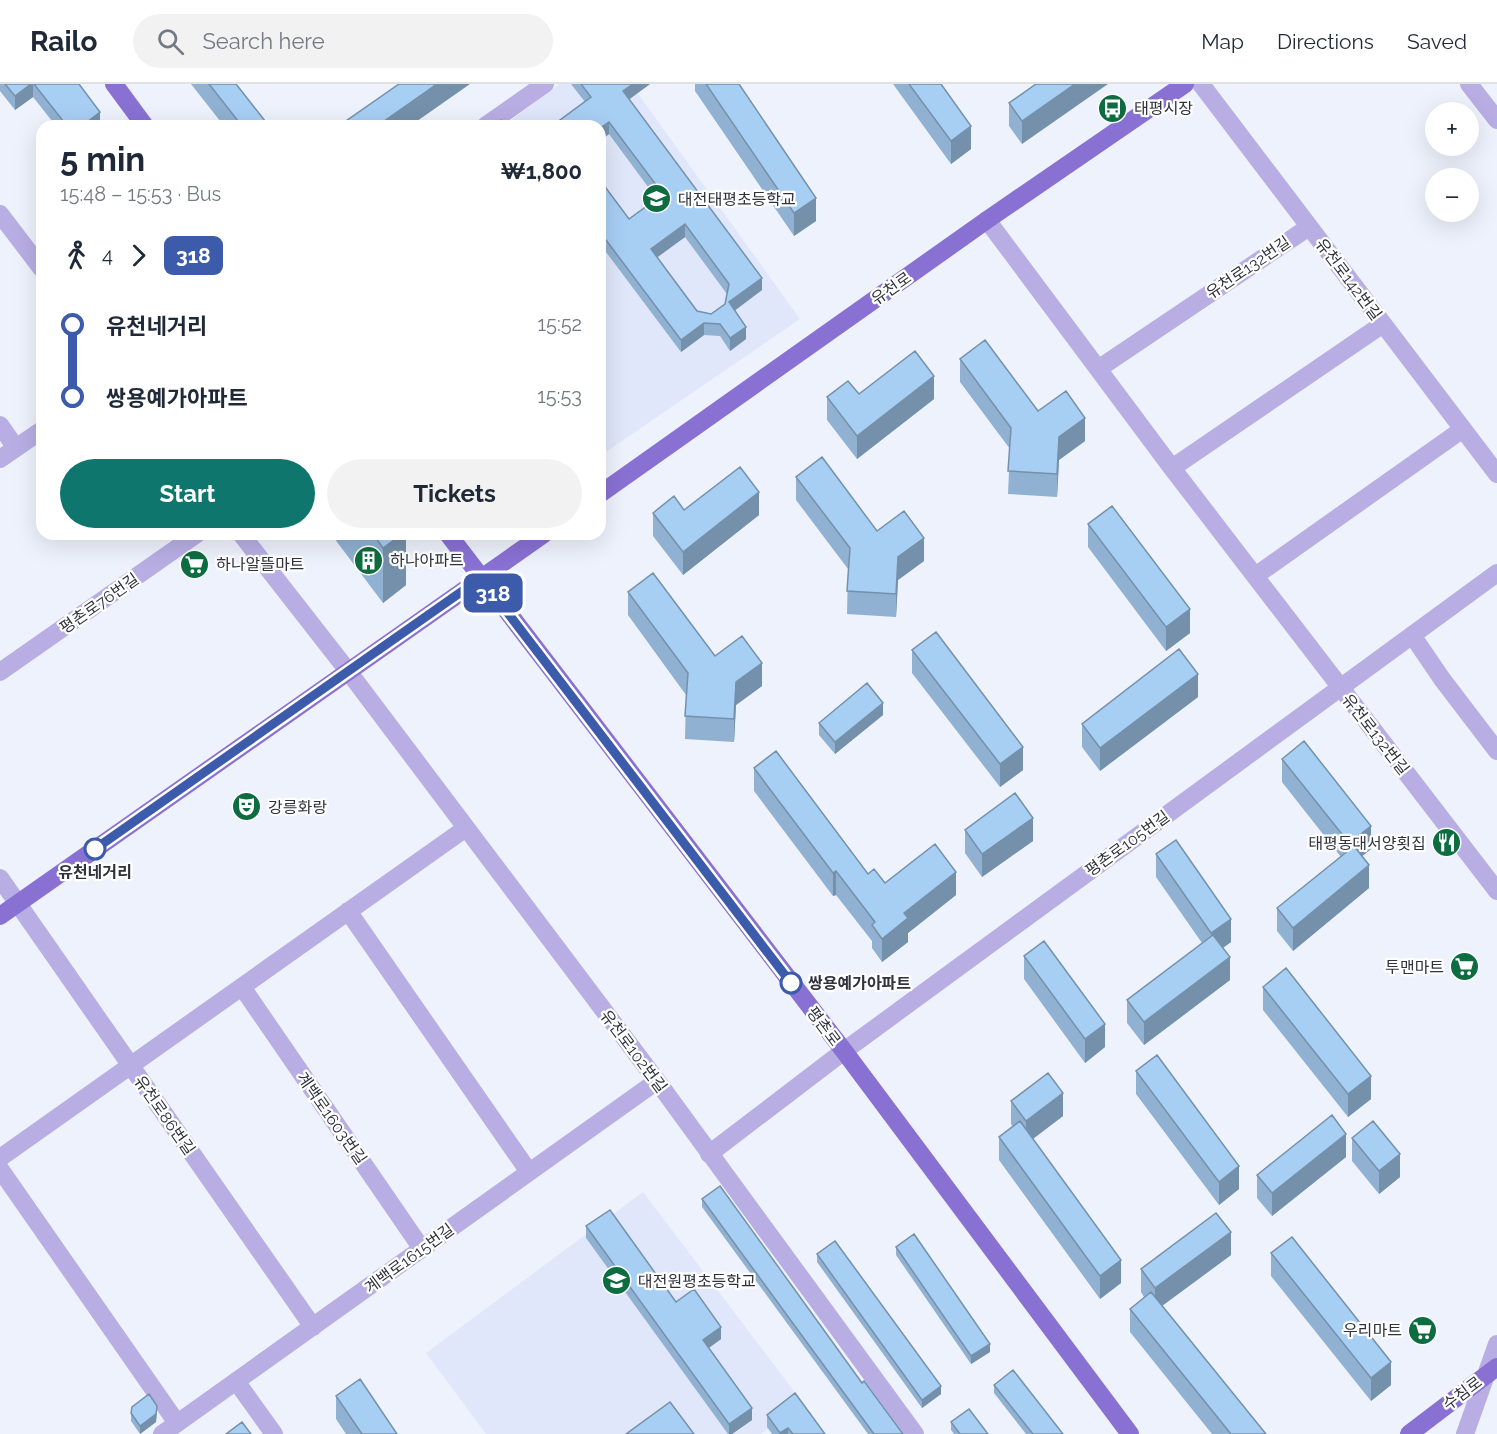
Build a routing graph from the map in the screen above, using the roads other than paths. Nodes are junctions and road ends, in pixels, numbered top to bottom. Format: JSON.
{"nodes":[{"id":1,"x":114,"y":84,"type":"edge"},
{"id":2,"x":545,"y":84,"type":"edge"},
{"id":3,"x":1185,"y":84,"type":"edge"},
{"id":4,"x":1201,"y":84,"type":"edge"},
{"id":5,"x":1469,"y":84,"type":"edge"},
{"id":6,"x":141,"y":120,"type":"edge"},
{"id":7,"x":494,"y":120,"type":"edge"},
{"id":8,"x":1497,"y":120,"type":"edge"},
{"id":9,"x":0,"y":214,"type":"edge"},
{"id":10,"x":987,"y":220,"type":"junction"},
{"id":11,"x":1309,"y":226,"type":"junction"},
{"id":12,"x":36,"y":261,"type":"edge"},
{"id":13,"x":1383,"y":324,"type":"junction"},
{"id":14,"x":1098,"y":369,"type":"junction"},
{"id":15,"x":0,"y":425,"type":"edge"},
{"id":16,"x":1463,"y":429,"type":"junction"},
{"id":17,"x":36,"y":434,"type":"edge"},
{"id":18,"x":16,"y":448,"type":"junction"},
{"id":19,"x":0,"y":459,"type":"edge"},
{"id":20,"x":1172,"y":468,"type":"junction"},
{"id":21,"x":1497,"y":474,"type":"edge"},
{"id":22,"x":606,"y":490,"type":"edge"},
{"id":23,"x":188,"y":540,"type":"edge"},
{"id":24,"x":246,"y":540,"type":"edge"},
{"id":25,"x":452,"y":540,"type":"edge"},
{"id":26,"x":535,"y":540,"type":"edge"},
{"id":27,"x":1497,"y":573,"type":"edge"},
{"id":28,"x":1255,"y":576,"type":"junction"},
{"id":29,"x":481,"y":578,"type":"junction"},
{"id":30,"x":1412,"y":635,"type":"junction"},
{"id":31,"x":348,"y":671,"type":"junction"},
{"id":32,"x":0,"y":672,"type":"edge"},
{"id":33,"x":1340,"y":687,"type":"junction"},
{"id":34,"x":1497,"y":751,"type":"edge"},
{"id":35,"x":466,"y":828,"type":"junction"},
{"id":36,"x":0,"y":878,"type":"edge"},
{"id":37,"x":1497,"y":891,"type":"edge"},
{"id":38,"x":18,"y":904,"type":"junction"},
{"id":39,"x":348,"y":911,"type":"junction"},
{"id":40,"x":0,"y":916,"type":"edge"},
{"id":41,"x":242,"y":987,"type":"junction"},
{"id":42,"x":844,"y":1051,"type":"junction"},
{"id":43,"x":131,"y":1065,"type":"junction"},
{"id":44,"x":657,"y":1081,"type":"junction"},
{"id":45,"x":709,"y":1154,"type":"junction"},
{"id":46,"x":0,"y":1158,"type":"edge"},
{"id":47,"x":0,"y":1169,"type":"edge"},
{"id":48,"x":529,"y":1172,"type":"junction"},
{"id":49,"x":422,"y":1249,"type":"junction"},
{"id":50,"x":312,"y":1327,"type":"junction"},
{"id":51,"x":1497,"y":1344,"type":"edge"},
{"id":52,"x":1492,"y":1371,"type":"edge"},
{"id":53,"x":236,"y":1381,"type":"junction"},
{"id":54,"x":177,"y":1423,"type":"junction"},
{"id":55,"x":162,"y":1434,"type":"edge"},
{"id":56,"x":274,"y":1434,"type":"edge"},
{"id":57,"x":915,"y":1434,"type":"edge"},
{"id":58,"x":1130,"y":1434,"type":"edge"},
{"id":59,"x":1409,"y":1434,"type":"edge"},
{"id":60,"x":1465,"y":1434,"type":"edge"}],
"edges":[{"from":1,"to":6,"type":"main road"},
{"from":2,"to":7,"type":"street"},
{"from":3,"to":10,"type":"main road","name":"유천로"},
{"from":4,"to":11,"type":"street","name":"유천로142번길"},
{"from":5,"to":8,"type":"street"},
{"from":9,"to":12,"type":"street"},
{"from":10,"to":14,"type":"street","name":"유천로132번길"},
{"from":10,"to":22,"type":"main road","name":"유천로"},
{"from":11,"to":13,"type":"street","name":"유천로142번길"},
{"from":11,"to":14,"type":"street","name":"유천로132번길"},
{"from":13,"to":16,"type":"street","name":"유천로142번길"},
{"from":13,"to":20,"type":"street"},
{"from":14,"to":20,"type":"street","name":"유천로132번길"},
{"from":15,"to":18,"type":"street"},
{"from":16,"to":21,"type":"street","name":"유천로142번길"},
{"from":16,"to":28,"type":"street"},
{"from":17,"to":18,"type":"street"},
{"from":18,"to":19,"type":"street"},
{"from":20,"to":28,"type":"street","name":"유천로132번길"},
{"from":23,"to":32,"type":"street","name":"평촌로76번길"},
{"from":24,"to":31,"type":"street","name":"유천로102번길"},
{"from":25,"to":29,"type":"main road","name":"평촌로"},
{"from":26,"to":29,"type":"main road"},
{"from":27,"to":30,"type":"street","name":"평촌로105번길"},
{"from":28,"to":33,"type":"street","name":"유천로132번길"},
{"from":29,"to":31,"type":"main road"},
{"from":29,"to":42,"type":"main road","name":"평촌로"},
{"from":30,"to":33,"type":"street","name":"평촌로105번길"},
{"from":30,"to":34,"type":"street"},
{"from":31,"to":35,"type":"street","name":"유천로102번길"},
{"from":31,"to":38,"type":"main road"},
{"from":33,"to":37,"type":"street","name":"유천로132번길"},
{"from":33,"to":42,"type":"street","name":"평촌로105번길"},
{"from":35,"to":39,"type":"street"},
{"from":35,"to":44,"type":"street","name":"유천로102번길"},
{"from":36,"to":38,"type":"street","name":"유천로86번길"},
{"from":38,"to":40,"type":"main road"},
{"from":38,"to":43,"type":"street","name":"유천로86번길"},
{"from":39,"to":41,"type":"street"},
{"from":39,"to":48,"type":"street"},
{"from":41,"to":43,"type":"street"},
{"from":41,"to":49,"type":"street","name":"계백로1603번길"},
{"from":42,"to":45,"type":"street","name":"평촌로105번길"},
{"from":42,"to":58,"type":"main road","name":"평촌로"},
{"from":43,"to":46,"type":"street"},
{"from":43,"to":50,"type":"street","name":"유천로86번길"},
{"from":44,"to":45,"type":"street","name":"유천로102번길"},
{"from":44,"to":48,"type":"street","name":"계백로1615번길"},
{"from":45,"to":57,"type":"street","name":"유천로102번길"},
{"from":47,"to":54,"type":"street"},
{"from":48,"to":49,"type":"street","name":"계백로1615번길"},
{"from":49,"to":50,"type":"street","name":"계백로1615번길"},
{"from":50,"to":53,"type":"street","name":"계백로1615번길"},
{"from":51,"to":52,"type":"street"},
{"from":52,"to":59,"type":"main road","name":"수침로"},
{"from":52,"to":60,"type":"street","name":"수침로"},
{"from":53,"to":54,"type":"street","name":"계백로1615번길"},
{"from":53,"to":56,"type":"street"},
{"from":54,"to":55,"type":"street","name":"계백로1615번길"}]}
